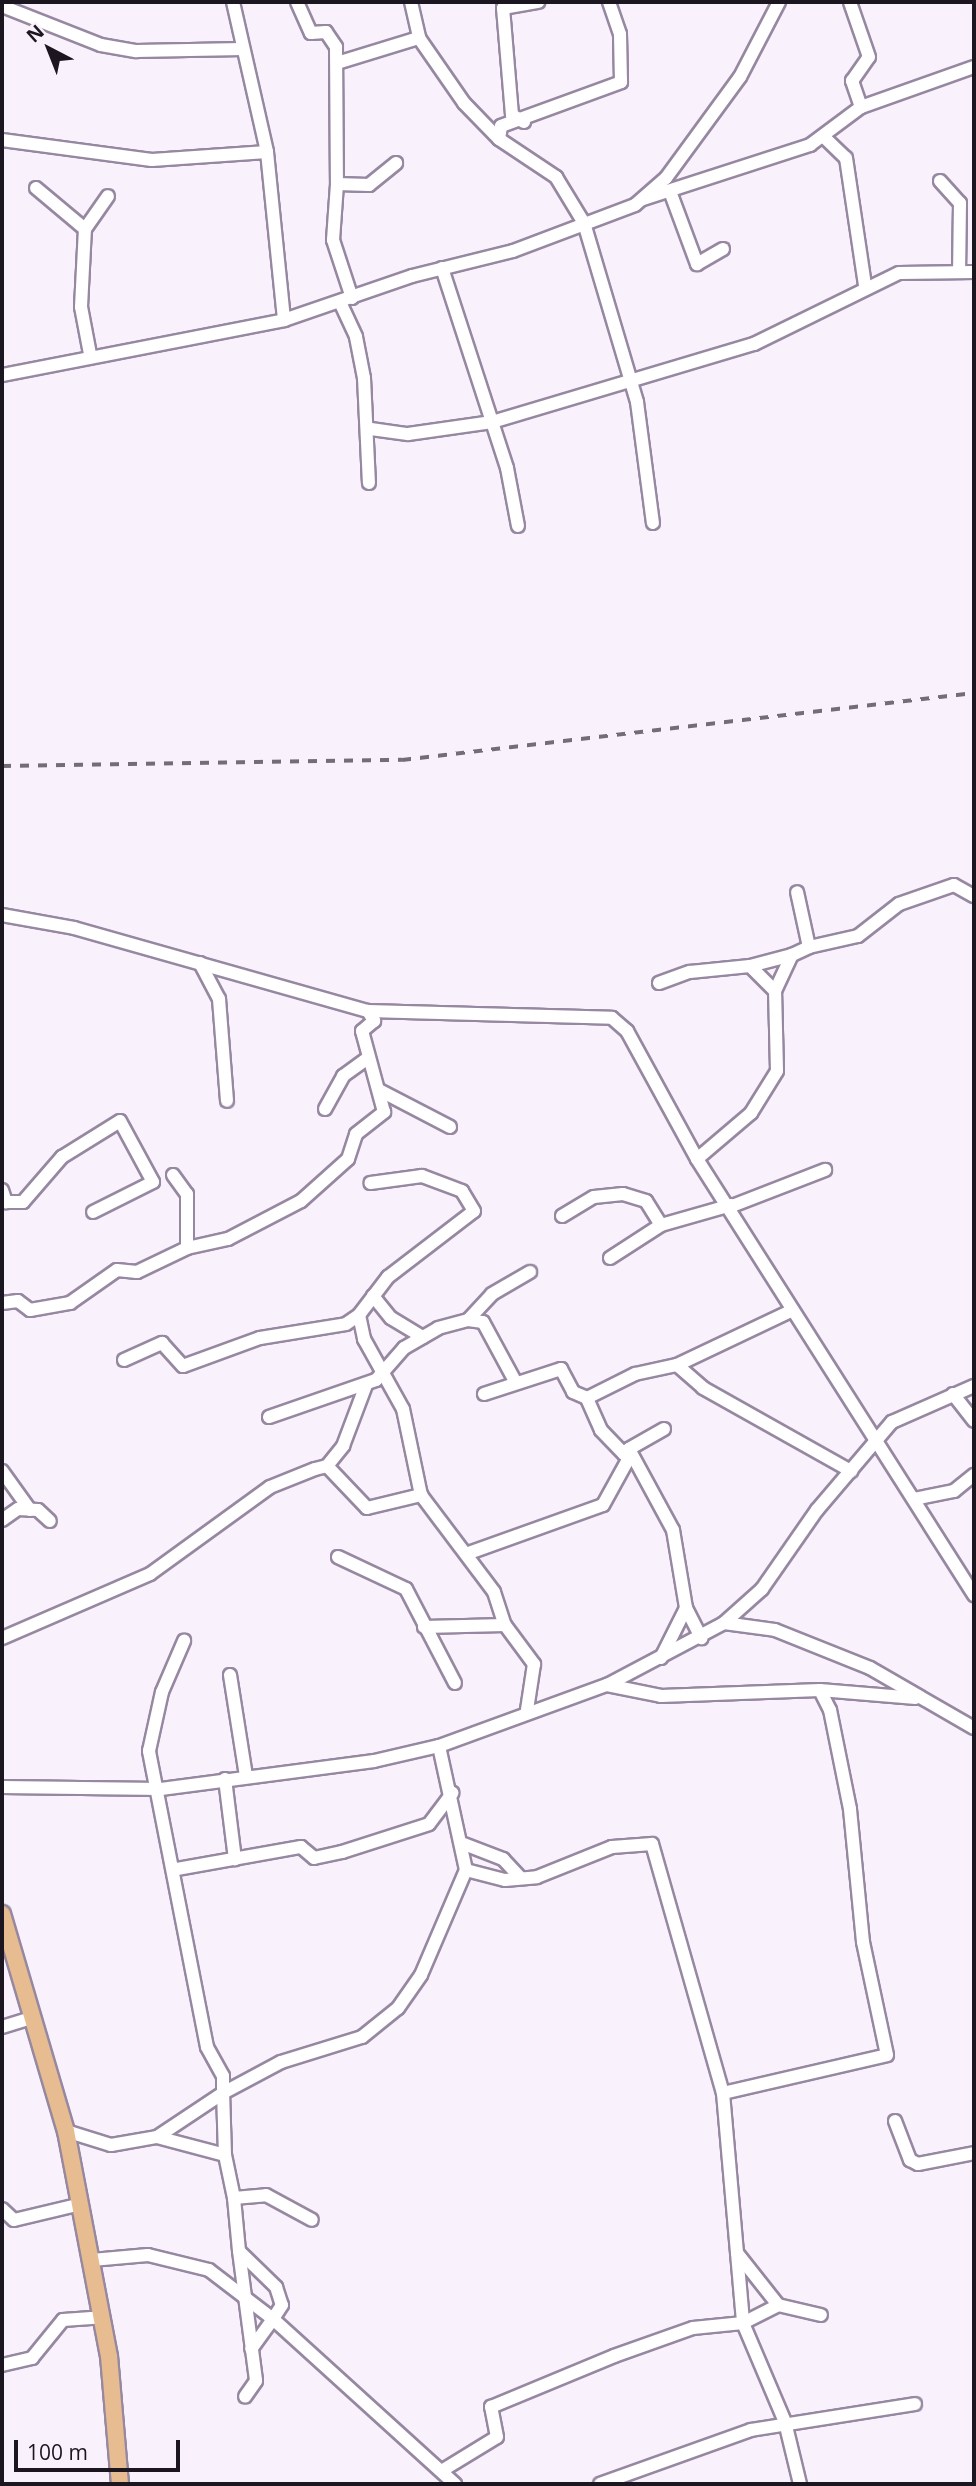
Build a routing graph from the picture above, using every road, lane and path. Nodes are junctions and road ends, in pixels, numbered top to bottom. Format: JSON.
{"nodes":[{"id":1,"x":233,"y":2,"type":"edge"},
{"id":2,"x":297,"y":2,"type":"edge"},
{"id":3,"x":411,"y":2,"type":"edge"},
{"id":4,"x":538,"y":2,"type":"edge"},
{"id":5,"x":609,"y":2,"type":"edge"},
{"id":6,"x":779,"y":2,"type":"edge"},
{"id":7,"x":850,"y":2,"type":"edge"},
{"id":8,"x":502,"y":5,"type":"edge"},
{"id":9,"x":3,"y":8,"type":"edge"},
{"id":10,"x":419,"y":38,"type":"junction"},
{"id":11,"x":243,"y":49,"type":"junction"},
{"id":12,"x":337,"y":63,"type":"junction"},
{"id":13,"x":974,"y":67,"type":"edge"},
{"id":14,"x":861,"y":107,"type":"junction"},
{"id":15,"x":524,"y":122,"type":"junction"},
{"id":16,"x":824,"y":137,"type":"junction"},
{"id":17,"x":499,"y":139,"type":"junction"},
{"id":18,"x":2,"y":140,"type":"edge"},
{"id":19,"x":267,"y":152,"type":"junction"},
{"id":20,"x":396,"y":163,"type":"dead end"},
{"id":21,"x":940,"y":181,"type":"dead end"},
{"id":22,"x":337,"y":184,"type":"junction"},
{"id":23,"x":36,"y":188,"type":"dead end"},
{"id":24,"x":671,"y":194,"type":"junction"},
{"id":25,"x":108,"y":196,"type":"dead end"},
{"id":26,"x":643,"y":200,"type":"junction"},
{"id":27,"x":584,"y":223,"type":"junction"},
{"id":28,"x":85,"y":229,"type":"junction"},
{"id":29,"x":723,"y":249,"type":"dead end"},
{"id":30,"x":442,"y":268,"type":"junction"},
{"id":31,"x":959,"y":272,"type":"junction"},
{"id":32,"x":974,"y":272,"type":"edge"},
{"id":33,"x":865,"y":285,"type":"junction"},
{"id":34,"x":352,"y":298,"type":"junction"},
{"id":35,"x":340,"y":302,"type":"junction"},
{"id":36,"x":284,"y":320,"type":"junction"},
{"id":37,"x":90,"y":354,"type":"junction"},
{"id":38,"x":2,"y":375,"type":"edge"},
{"id":39,"x":631,"y":385,"type":"junction"},
{"id":40,"x":492,"y":422,"type":"junction"},
{"id":41,"x":371,"y":429,"type":"junction"},
{"id":42,"x":369,"y":484,"type":"dead end"},
{"id":43,"x":653,"y":523,"type":"dead end"},
{"id":44,"x":518,"y":526,"type":"dead end"},
{"id":45,"x":797,"y":892,"type":"dead end"},
{"id":46,"x":974,"y":896,"type":"edge"},
{"id":47,"x":2,"y":915,"type":"edge"},
{"id":48,"x":809,"y":947,"type":"junction"},
{"id":49,"x":792,"y":955,"type":"junction"},
{"id":50,"x":200,"y":963,"type":"junction"},
{"id":51,"x":750,"y":966,"type":"junction"},
{"id":52,"x":659,"y":983,"type":"dead end"},
{"id":53,"x":775,"y":991,"type":"junction"},
{"id":54,"x":368,"y":1011,"type":"junction"},
{"id":55,"x":368,"y":1058,"type":"junction"},
{"id":56,"x":379,"y":1090,"type":"junction"},
{"id":57,"x":227,"y":1101,"type":"dead end"},
{"id":58,"x":325,"y":1109,"type":"dead end"},
{"id":59,"x":450,"y":1127,"type":"dead end"},
{"id":60,"x":697,"y":1159,"type":"junction"},
{"id":61,"x":825,"y":1170,"type":"dead end"},
{"id":62,"x":173,"y":1175,"type":"dead end"},
{"id":63,"x":370,"y":1184,"type":"dead end"},
{"id":64,"x":2,"y":1190,"type":"edge"},
{"id":65,"x":732,"y":1205,"type":"junction"},
{"id":66,"x":93,"y":1212,"type":"dead end"},
{"id":67,"x":562,"y":1216,"type":"dead end"},
{"id":68,"x":661,"y":1225,"type":"junction"},
{"id":69,"x":187,"y":1248,"type":"junction"},
{"id":70,"x":610,"y":1258,"type":"dead end"},
{"id":71,"x":530,"y":1272,"type":"dead end"},
{"id":72,"x":373,"y":1296,"type":"junction"},
{"id":73,"x":2,"y":1303,"type":"edge"},
{"id":74,"x":793,"y":1310,"type":"junction"},
{"id":75,"x":359,"y":1315,"type":"junction"},
{"id":76,"x":468,"y":1320,"type":"junction"},
{"id":77,"x":423,"y":1337,"type":"junction"},
{"id":78,"x":124,"y":1360,"type":"dead end"},
{"id":79,"x":677,"y":1365,"type":"junction"},
{"id":80,"x":384,"y":1370,"type":"junction"},
{"id":81,"x":516,"y":1383,"type":"junction"},
{"id":82,"x":366,"y":1385,"type":"junction"},
{"id":83,"x":974,"y":1386,"type":"edge"},
{"id":84,"x":484,"y":1394,"type":"dead end"},
{"id":85,"x":953,"y":1394,"type":"junction"},
{"id":86,"x":587,"y":1398,"type":"junction"},
{"id":87,"x":269,"y":1417,"type":"dead end"},
{"id":88,"x":974,"y":1421,"type":"edge"},
{"id":89,"x":664,"y":1429,"type":"dead end"},
{"id":90,"x":877,"y":1440,"type":"junction"},
{"id":91,"x":629,"y":1453,"type":"junction"},
{"id":92,"x":327,"y":1466,"type":"junction"},
{"id":93,"x":2,"y":1471,"type":"edge"},
{"id":94,"x":851,"y":1471,"type":"junction"},
{"id":95,"x":974,"y":1475,"type":"edge"},
{"id":96,"x":421,"y":1494,"type":"junction"},
{"id":97,"x":914,"y":1499,"type":"junction"},
{"id":98,"x":30,"y":1510,"type":"junction"},
{"id":99,"x":2,"y":1520,"type":"edge"},
{"id":100,"x":50,"y":1521,"type":"dead end"},
{"id":101,"x":466,"y":1554,"type":"junction"},
{"id":102,"x":338,"y":1557,"type":"dead end"},
{"id":103,"x":974,"y":1595,"type":"edge"},
{"id":104,"x":686,"y":1608,"type":"junction"},
{"id":105,"x":724,"y":1623,"type":"junction"},
{"id":106,"x":505,"y":1625,"type":"junction"},
{"id":107,"x":424,"y":1627,"type":"junction"},
{"id":108,"x":2,"y":1637,"type":"edge"},
{"id":109,"x":701,"y":1638,"type":"junction"},
{"id":110,"x":184,"y":1641,"type":"dead end"},
{"id":111,"x":661,"y":1658,"type":"junction"},
{"id":112,"x":230,"y":1675,"type":"dead end"},
{"id":113,"x":455,"y":1682,"type":"dead end"},
{"id":114,"x":607,"y":1685,"type":"junction"},
{"id":115,"x":820,"y":1690,"type":"junction"},
{"id":116,"x":916,"y":1698,"type":"junction"},
{"id":117,"x":527,"y":1710,"type":"junction"},
{"id":118,"x":974,"y":1728,"type":"edge"},
{"id":119,"x":439,"y":1746,"type":"junction"},
{"id":120,"x":246,"y":1776,"type":"junction"},
{"id":121,"x":225,"y":1779,"type":"junction"},
{"id":122,"x":2,"y":1787,"type":"edge"},
{"id":123,"x":161,"y":1789,"type":"junction"},
{"id":124,"x":452,"y":1793,"type":"junction"},
{"id":125,"x":464,"y":1844,"type":"junction"},
{"id":126,"x":487,"y":1850,"type":"junction"},
{"id":127,"x":235,"y":1858,"type":"junction"},
{"id":128,"x":177,"y":1869,"type":"junction"},
{"id":129,"x":466,"y":1870,"type":"junction"},
{"id":130,"x":521,"y":1878,"type":"junction"},
{"id":131,"x":2,"y":1914,"type":"edge"},
{"id":132,"x":29,"y":2019,"type":"junction"},
{"id":133,"x":2,"y":2027,"type":"edge"},
{"id":134,"x":223,"y":2093,"type":"junction"},
{"id":135,"x":723,"y":2093,"type":"junction"},
{"id":136,"x":895,"y":2120,"type":"dead end"},
{"id":137,"x":66,"y":2131,"type":"junction"},
{"id":138,"x":157,"y":2137,"type":"junction"},
{"id":139,"x":974,"y":2153,"type":"edge"},
{"id":140,"x":225,"y":2155,"type":"junction"},
{"id":141,"x":234,"y":2197,"type":"junction"},
{"id":142,"x":81,"y":2204,"type":"junction"},
{"id":143,"x":2,"y":2209,"type":"edge"},
{"id":144,"x":312,"y":2220,"type":"dead end"},
{"id":145,"x":239,"y":2251,"type":"junction"},
{"id":146,"x":737,"y":2253,"type":"junction"},
{"id":147,"x":92,"y":2260,"type":"junction"},
{"id":148,"x":240,"y":2293,"type":"junction"},
{"id":149,"x":778,"y":2305,"type":"junction"},
{"id":150,"x":821,"y":2315,"type":"dead end"},
{"id":151,"x":102,"y":2317,"type":"junction"},
{"id":152,"x":273,"y":2319,"type":"junction"},
{"id":153,"x":743,"y":2323,"type":"junction"},
{"id":154,"x":251,"y":2349,"type":"junction"},
{"id":155,"x":2,"y":2365,"type":"edge"},
{"id":156,"x":245,"y":2397,"type":"dead end"},
{"id":157,"x":915,"y":2404,"type":"dead end"},
{"id":158,"x":785,"y":2422,"type":"junction"},
{"id":159,"x":443,"y":2469,"type":"junction"},
{"id":160,"x":120,"y":2484,"type":"edge"},
{"id":161,"x":455,"y":2484,"type":"edge"},
{"id":162,"x":600,"y":2484,"type":"edge"},
{"id":163,"x":800,"y":2484,"type":"edge"}],
"edges":[{"from":1,"to":11,"type":"street"},
{"from":2,"to":12,"type":"street"},
{"from":3,"to":10,"type":"street"},
{"from":4,"to":8,"type":"street"},
{"from":5,"to":15,"type":"street"},
{"from":6,"to":26,"type":"street"},
{"from":7,"to":14,"type":"street"},
{"from":8,"to":15,"type":"street"},
{"from":9,"to":11,"type":"street"},
{"from":10,"to":12,"type":"street"},
{"from":10,"to":17,"type":"street"},
{"from":11,"to":19,"type":"street"},
{"from":12,"to":22,"type":"street"},
{"from":13,"to":14,"type":"street"},
{"from":14,"to":16,"type":"street"},
{"from":15,"to":17,"type":"street"},
{"from":16,"to":24,"type":"street"},
{"from":16,"to":33,"type":"street"},
{"from":17,"to":27,"type":"street"},
{"from":18,"to":19,"type":"street"},
{"from":19,"to":36,"type":"street"},
{"from":20,"to":22,"type":"street"},
{"from":21,"to":31,"type":"street"},
{"from":22,"to":34,"type":"street"},
{"from":23,"to":28,"type":"street"},
{"from":24,"to":26,"type":"street"},
{"from":24,"to":29,"type":"street"},
{"from":25,"to":28,"type":"street"},
{"from":26,"to":27,"type":"street"},
{"from":27,"to":30,"type":"street"},
{"from":27,"to":39,"type":"street"},
{"from":28,"to":37,"type":"street"},
{"from":30,"to":34,"type":"street"},
{"from":30,"to":40,"type":"street"},
{"from":31,"to":32,"type":"street"},
{"from":31,"to":33,"type":"street"},
{"from":33,"to":39,"type":"street"},
{"from":34,"to":35,"type":"street"},
{"from":35,"to":36,"type":"street"},
{"from":35,"to":41,"type":"street"},
{"from":36,"to":37,"type":"street"},
{"from":37,"to":38,"type":"street"},
{"from":39,"to":40,"type":"street"},
{"from":39,"to":43,"type":"street"},
{"from":40,"to":41,"type":"street"},
{"from":40,"to":44,"type":"street"},
{"from":41,"to":42,"type":"street"},
{"from":45,"to":48,"type":"street"},
{"from":46,"to":48,"type":"street"},
{"from":47,"to":50,"type":"street"},
{"from":48,"to":49,"type":"street"},
{"from":49,"to":51,"type":"street"},
{"from":49,"to":53,"type":"street"},
{"from":50,"to":54,"type":"street"},
{"from":50,"to":57,"type":"street"},
{"from":51,"to":52,"type":"street"},
{"from":51,"to":53,"type":"street"},
{"from":53,"to":60,"type":"street"},
{"from":54,"to":55,"type":"street"},
{"from":54,"to":60,"type":"street"},
{"from":55,"to":56,"type":"street"},
{"from":55,"to":58,"type":"street"},
{"from":56,"to":59,"type":"street"},
{"from":56,"to":69,"type":"street"},
{"from":60,"to":65,"type":"street"},
{"from":61,"to":65,"type":"street"},
{"from":62,"to":69,"type":"street"},
{"from":63,"to":72,"type":"street"},
{"from":64,"to":66,"type":"street"},
{"from":65,"to":68,"type":"street"},
{"from":65,"to":74,"type":"street"},
{"from":67,"to":68,"type":"street"},
{"from":68,"to":70,"type":"street"},
{"from":69,"to":73,"type":"street"},
{"from":71,"to":76,"type":"street"},
{"from":72,"to":75,"type":"street"},
{"from":72,"to":77,"type":"street"},
{"from":74,"to":79,"type":"street"},
{"from":74,"to":90,"type":"street"},
{"from":75,"to":78,"type":"street"},
{"from":75,"to":80,"type":"street"},
{"from":76,"to":77,"type":"street"},
{"from":76,"to":81,"type":"street"},
{"from":77,"to":80,"type":"street"},
{"from":79,"to":86,"type":"street"},
{"from":79,"to":94,"type":"street"},
{"from":80,"to":82,"type":"street"},
{"from":80,"to":96,"type":"street"},
{"from":81,"to":84,"type":"street"},
{"from":81,"to":86,"type":"street"},
{"from":82,"to":87,"type":"street"},
{"from":82,"to":92,"type":"street"},
{"from":83,"to":85,"type":"street"},
{"from":85,"to":88,"type":"street"},
{"from":85,"to":90,"type":"street"},
{"from":86,"to":91,"type":"street"},
{"from":89,"to":91,"type":"street"},
{"from":90,"to":94,"type":"street"},
{"from":90,"to":97,"type":"street"},
{"from":91,"to":101,"type":"street"},
{"from":91,"to":104,"type":"street"},
{"from":92,"to":96,"type":"street"},
{"from":92,"to":108,"type":"street"},
{"from":93,"to":98,"type":"street"},
{"from":94,"to":105,"type":"street"},
{"from":95,"to":97,"type":"street"},
{"from":96,"to":101,"type":"street"},
{"from":97,"to":103,"type":"street"},
{"from":98,"to":99,"type":"street"},
{"from":98,"to":100,"type":"street"},
{"from":101,"to":106,"type":"street"},
{"from":102,"to":107,"type":"street"},
{"from":104,"to":109,"type":"street"},
{"from":104,"to":111,"type":"street"},
{"from":105,"to":109,"type":"street"},
{"from":105,"to":116,"type":"street"},
{"from":106,"to":107,"type":"street"},
{"from":106,"to":117,"type":"street"},
{"from":107,"to":113,"type":"street"},
{"from":109,"to":111,"type":"street"},
{"from":110,"to":123,"type":"street"},
{"from":111,"to":114,"type":"street"},
{"from":112,"to":120,"type":"street"},
{"from":114,"to":115,"type":"street"},
{"from":114,"to":117,"type":"street"},
{"from":115,"to":116,"type":"street"},
{"from":115,"to":135,"type":"street"},
{"from":116,"to":118,"type":"street"},
{"from":117,"to":119,"type":"street"},
{"from":119,"to":120,"type":"street"},
{"from":119,"to":124,"type":"street"},
{"from":120,"to":121,"type":"street"},
{"from":121,"to":123,"type":"street"},
{"from":121,"to":127,"type":"street"},
{"from":122,"to":123,"type":"street"},
{"from":123,"to":128,"type":"street"},
{"from":124,"to":125,"type":"street"},
{"from":124,"to":127,"type":"street"},
{"from":125,"to":126,"type":"street"},
{"from":125,"to":129,"type":"street"},
{"from":126,"to":129,"type":"street"},
{"from":126,"to":130,"type":"street"},
{"from":127,"to":128,"type":"street"},
{"from":128,"to":134,"type":"street"},
{"from":129,"to":130,"type":"street"},
{"from":129,"to":134,"type":"street"},
{"from":130,"to":135,"type":"street"},
{"from":131,"to":132,"type":"main road"},
{"from":132,"to":133,"type":"street"},
{"from":132,"to":137,"type":"main road"},
{"from":134,"to":138,"type":"street"},
{"from":134,"to":140,"type":"street"},
{"from":135,"to":146,"type":"street"},
{"from":136,"to":139,"type":"street"},
{"from":137,"to":138,"type":"street"},
{"from":137,"to":142,"type":"main road"},
{"from":138,"to":140,"type":"street"},
{"from":140,"to":141,"type":"street"},
{"from":141,"to":144,"type":"street"},
{"from":141,"to":145,"type":"street"},
{"from":142,"to":143,"type":"street"},
{"from":142,"to":147,"type":"main road"},
{"from":145,"to":148,"type":"street"},
{"from":145,"to":152,"type":"street"},
{"from":146,"to":149,"type":"street"},
{"from":146,"to":153,"type":"street"},
{"from":147,"to":148,"type":"street"},
{"from":147,"to":151,"type":"main road"},
{"from":148,"to":152,"type":"street"},
{"from":148,"to":154,"type":"street"},
{"from":149,"to":150,"type":"street"},
{"from":149,"to":153,"type":"street"},
{"from":151,"to":155,"type":"street"},
{"from":151,"to":160,"type":"main road"},
{"from":152,"to":154,"type":"street"},
{"from":152,"to":159,"type":"street"},
{"from":153,"to":158,"type":"street"},
{"from":153,"to":159,"type":"street"},
{"from":154,"to":156,"type":"street"},
{"from":157,"to":158,"type":"street"},
{"from":158,"to":162,"type":"street"},
{"from":158,"to":163,"type":"street"},
{"from":159,"to":161,"type":"street"}]}
